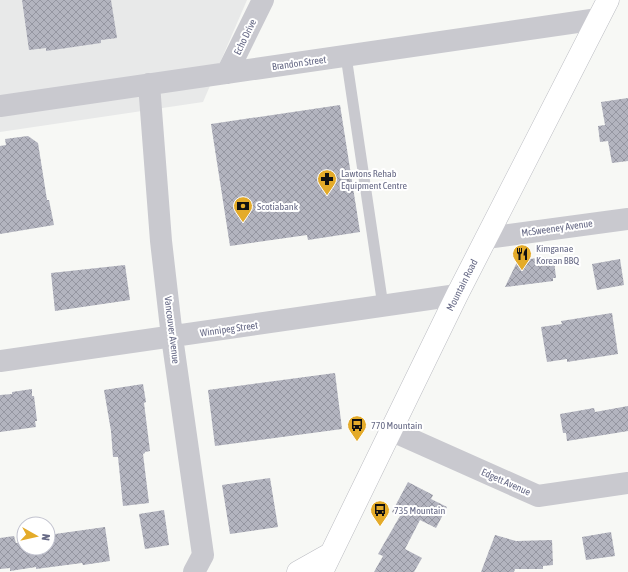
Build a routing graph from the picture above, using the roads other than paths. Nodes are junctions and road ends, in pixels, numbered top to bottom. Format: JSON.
{"nodes":[{"id":1,"x":263,"y":0,"type":"edge"},
{"id":2,"x":608,"y":0,"type":"edge"},
{"id":3,"x":598,"y":19,"type":"junction"},
{"id":4,"x":346,"y":56,"type":"junction"},
{"id":5,"x":227,"y":73,"type":"junction"},
{"id":6,"x":150,"y":84,"type":"junction"},
{"id":7,"x":0,"y":106,"type":"edge"},
{"id":8,"x":628,"y":219,"type":"edge"},
{"id":9,"x":486,"y":238,"type":"junction"},
{"id":10,"x":457,"y":295,"type":"junction"},
{"id":11,"x":383,"y":306,"type":"junction"},
{"id":12,"x":172,"y":337,"type":"junction"},
{"id":13,"x":0,"y":361,"type":"edge"},
{"id":14,"x":390,"y":430,"type":"junction"},
{"id":15,"x":628,"y":483,"type":"edge"},
{"id":16,"x":326,"y":563,"type":"edge"},
{"id":17,"x":194,"y":572,"type":"edge"},
{"id":18,"x":298,"y":572,"type":"edge"}],
"edges":[{"from":1,"to":5,"type":"street","name":"Echo Drive"},
{"from":2,"to":3,"type":"main road","name":"Mountain Road"},
{"from":3,"to":4,"type":"street","name":"Brandon Street"},
{"from":3,"to":9,"type":"main road","name":"Mountain Road"},
{"from":4,"to":5,"type":"street","name":"Brandon Street"},
{"from":4,"to":11,"type":"lane"},
{"from":5,"to":6,"type":"street","name":"Brandon Street"},
{"from":6,"to":7,"type":"street","name":"Brandon Street"},
{"from":6,"to":12,"type":"street","name":"Vancouver Avenue"},
{"from":8,"to":9,"type":"street","name":"McSweeney Avenue"},
{"from":9,"to":10,"type":"main road","name":"Mountain Road"},
{"from":10,"to":11,"type":"street","name":"Winnipeg Street"},
{"from":10,"to":14,"type":"main road","name":"Mountain Road"},
{"from":11,"to":12,"type":"street","name":"Winnipeg Street"},
{"from":12,"to":13,"type":"street","name":"Winnipeg Street"},
{"from":12,"to":17,"type":"street","name":"Vancouver Avenue"},
{"from":14,"to":15,"type":"street","name":"Edgett Avenue"},
{"from":14,"to":16,"type":"main road","name":"Mountain Road"},
{"from":16,"to":18,"type":"main road"}]}
